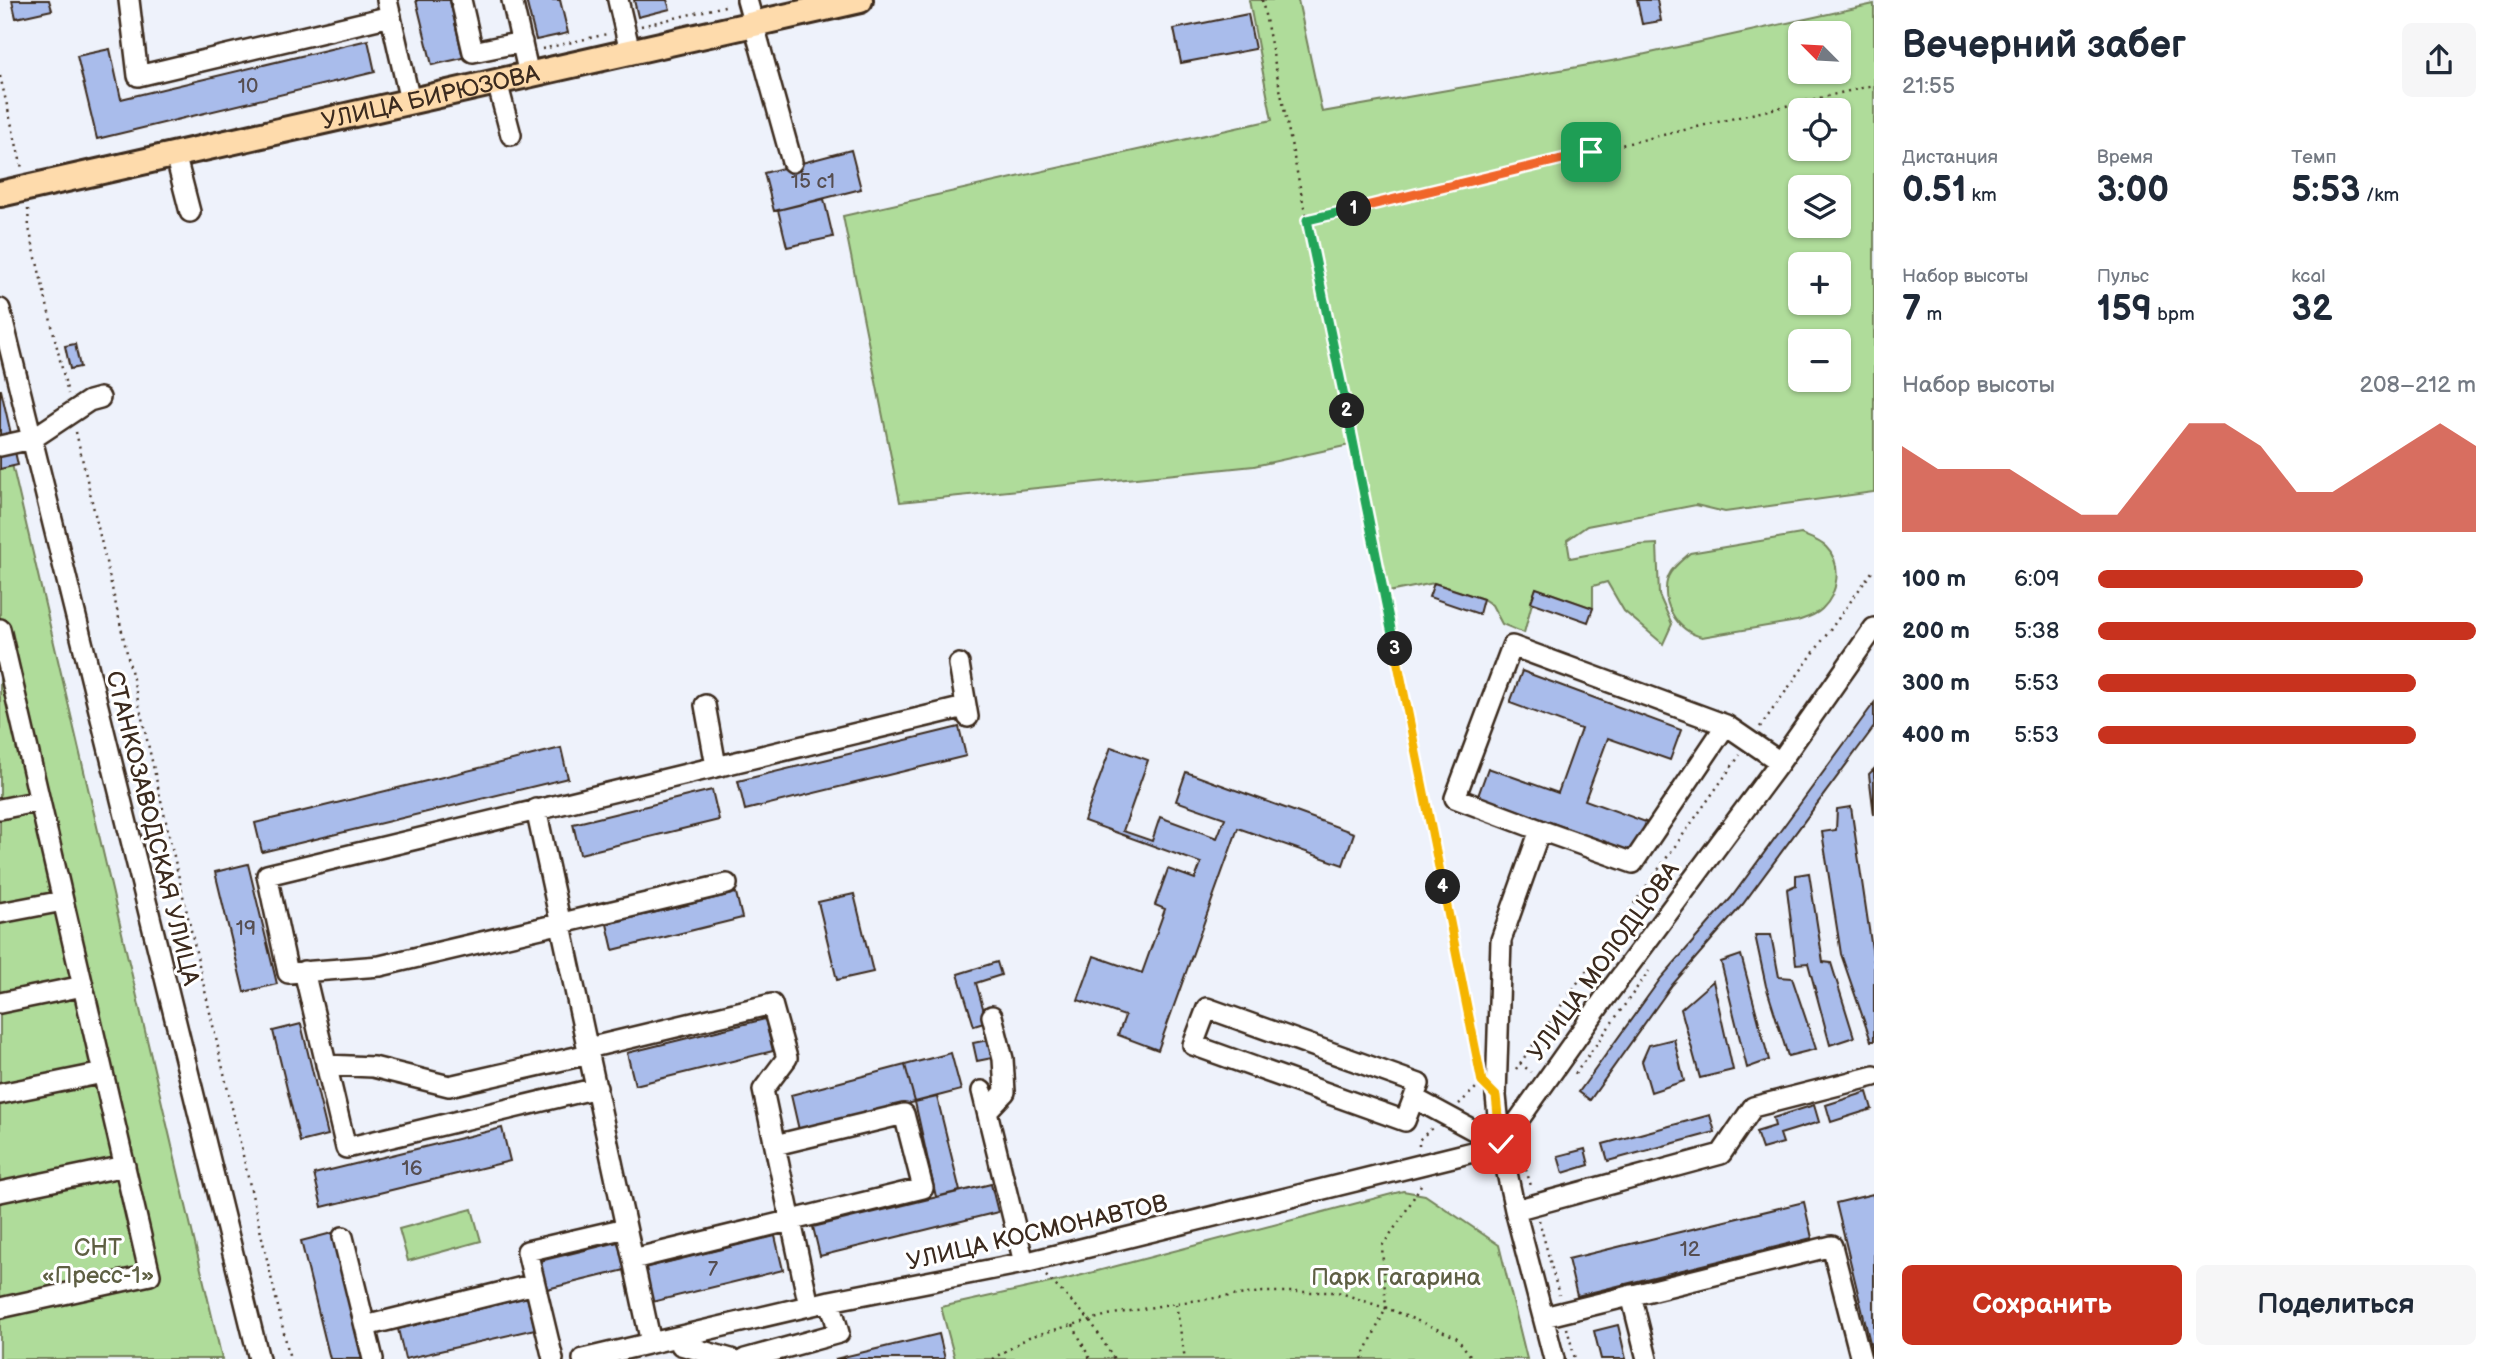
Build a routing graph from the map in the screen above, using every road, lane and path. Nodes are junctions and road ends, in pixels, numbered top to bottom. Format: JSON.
{"nodes":[{"id":1,"x":129,"y":0,"type":"edge"},
{"id":2,"x":461,"y":0,"type":"edge"},
{"id":3,"x":512,"y":0,"type":"edge"},
{"id":4,"x":618,"y":0,"type":"edge"},
{"id":5,"x":747,"y":0,"type":"edge"},
{"id":6,"x":860,"y":0,"type":"edge"},
{"id":7,"x":1262,"y":0,"type":"edge"},
{"id":8,"x":389,"y":8,"type":"edge"},
{"id":9,"x":754,"y":25,"type":"junction"},
{"id":10,"x":522,"y":42,"type":"junction"},
{"id":11,"x":630,"y":52,"type":"junction"},
{"id":12,"x":529,"y":75,"type":"junction"},
{"id":13,"x":0,"y":76,"type":"edge"},
{"id":14,"x":497,"y":82,"type":"junction"},
{"id":15,"x":1874,"y":85,"type":"edge"},
{"id":16,"x":410,"y":101,"type":"junction"},
{"id":17,"x":511,"y":135,"type":"dead end"},
{"id":18,"x":176,"y":153,"type":"junction"},
{"id":19,"x":792,"y":162,"type":"dead end"},
{"id":20,"x":27,"y":188,"type":"junction"},
{"id":21,"x":0,"y":194,"type":"edge"},
{"id":22,"x":190,"y":212,"type":"dead end"},
{"id":23,"x":1307,"y":220,"type":"junction"},
{"id":24,"x":0,"y":309,"type":"edge"},
{"id":25,"x":100,"y":398,"type":"dead end"},
{"id":26,"x":72,"y":412,"type":"junction"},
{"id":27,"x":32,"y":439,"type":"junction"},
{"id":28,"x":0,"y":446,"type":"edge"},
{"id":29,"x":1874,"y":569,"type":"edge"},
{"id":30,"x":1874,"y":628,"type":"edge"},
{"id":31,"x":0,"y":629,"type":"edge"},
{"id":32,"x":959,"y":664,"type":"dead end"},
{"id":33,"x":8,"y":702,"type":"edge"},
{"id":34,"x":705,"y":705,"type":"dead end"},
{"id":35,"x":1726,"y":725,"type":"junction"},
{"id":36,"x":1750,"y":741,"type":"junction"},
{"id":37,"x":1780,"y":762,"type":"junction"},
{"id":38,"x":716,"y":766,"type":"junction"},
{"id":39,"x":40,"y":801,"type":"junction"},
{"id":40,"x":0,"y":809,"type":"edge"},
{"id":41,"x":536,"y":809,"type":"junction"},
{"id":42,"x":1540,"y":830,"type":"junction"},
{"id":43,"x":727,"y":884,"type":"dead end"},
{"id":44,"x":63,"y":901,"type":"junction"},
{"id":45,"x":0,"y":914,"type":"edge"},
{"id":46,"x":561,"y":923,"type":"junction"},
{"id":47,"x":1653,"y":965,"type":"dead end"},
{"id":48,"x":304,"y":971,"type":"junction"},
{"id":49,"x":83,"y":986,"type":"junction"},
{"id":50,"x":0,"y":1003,"type":"edge"},
{"id":51,"x":992,"y":1016,"type":"dead end"},
{"id":52,"x":588,"y":1051,"type":"junction"},
{"id":53,"x":326,"y":1065,"type":"junction"},
{"id":54,"x":1479,"y":1069,"type":"dead end"},
{"id":55,"x":1515,"y":1070,"type":"dead end"},
{"id":56,"x":103,"y":1073,"type":"junction"},
{"id":57,"x":1575,"y":1073,"type":"dead end"},
{"id":58,"x":1874,"y":1076,"type":"edge"},
{"id":59,"x":597,"y":1088,"type":"junction"},
{"id":60,"x":982,"y":1091,"type":"dead end"},
{"id":61,"x":0,"y":1094,"type":"edge"},
{"id":62,"x":1496,"y":1096,"type":"junction"},
{"id":63,"x":1414,"y":1098,"type":"junction"},
{"id":64,"x":986,"y":1111,"type":"junction"},
{"id":65,"x":1446,"y":1115,"type":"junction"},
{"id":66,"x":1527,"y":1140,"type":"dead end"},
{"id":67,"x":1501,"y":1144,"type":"junction"},
{"id":68,"x":775,"y":1146,"type":"junction"},
{"id":69,"x":1421,"y":1164,"type":"junction"},
{"id":70,"x":125,"y":1166,"type":"junction"},
{"id":71,"x":0,"y":1192,"type":"edge"},
{"id":72,"x":1535,"y":1204,"type":"junction"},
{"id":73,"x":1515,"y":1210,"type":"junction"},
{"id":74,"x":791,"y":1221,"type":"junction"},
{"id":75,"x":626,"y":1228,"type":"junction"},
{"id":76,"x":343,"y":1237,"type":"dead end"},
{"id":77,"x":633,"y":1259,"type":"junction"},
{"id":78,"x":1028,"y":1262,"type":"junction"},
{"id":79,"x":535,"y":1284,"type":"junction"},
{"id":80,"x":1631,"y":1295,"type":"junction"},
{"id":81,"x":830,"y":1301,"type":"junction"},
{"id":82,"x":1176,"y":1303,"type":"junction"},
{"id":83,"x":809,"y":1306,"type":"junction"},
{"id":84,"x":0,"y":1308,"type":"edge"},
{"id":85,"x":1386,"y":1308,"type":"junction"},
{"id":86,"x":1563,"y":1312,"type":"junction"},
{"id":87,"x":1544,"y":1317,"type":"junction"},
{"id":88,"x":1090,"y":1320,"type":"junction"},
{"id":89,"x":1073,"y":1325,"type":"junction"},
{"id":90,"x":365,"y":1326,"type":"junction"},
{"id":91,"x":651,"y":1343,"type":"junction"},
{"id":92,"x":682,"y":1347,"type":"edge"},
{"id":93,"x":608,"y":1356,"type":"edge"},
{"id":94,"x":259,"y":1359,"type":"edge"},
{"id":95,"x":290,"y":1359,"type":"edge"},
{"id":96,"x":373,"y":1359,"type":"edge"},
{"id":97,"x":553,"y":1359,"type":"edge"},
{"id":98,"x":583,"y":1359,"type":"edge"},
{"id":99,"x":731,"y":1359,"type":"edge"},
{"id":100,"x":745,"y":1359,"type":"edge"},
{"id":101,"x":992,"y":1359,"type":"edge"},
{"id":102,"x":1090,"y":1359,"type":"edge"},
{"id":103,"x":1114,"y":1359,"type":"edge"},
{"id":104,"x":1185,"y":1359,"type":"edge"},
{"id":105,"x":1362,"y":1359,"type":"edge"},
{"id":106,"x":1473,"y":1359,"type":"edge"},
{"id":107,"x":1554,"y":1359,"type":"edge"},
{"id":108,"x":1575,"y":1359,"type":"edge"},
{"id":109,"x":1647,"y":1359,"type":"edge"},
{"id":110,"x":1861,"y":1359,"type":"edge"}],
"edges":[{"from":1,"to":8,"type":"street"},
{"from":2,"to":10,"type":"street"},
{"from":3,"to":10,"type":"street"},
{"from":4,"to":11,"type":"street"},
{"from":5,"to":9,"type":"street"},
{"from":6,"to":9,"type":"main road","name":"УЛИЦА БИРЮЗОВА"},
{"from":7,"to":23,"type":"path"},
{"from":8,"to":16,"type":"street"},
{"from":9,"to":11,"type":"main road","name":"УЛИЦА БИРЮЗОВА"},
{"from":9,"to":19,"type":"street"},
{"from":10,"to":12,"type":"street"},
{"from":11,"to":12,"type":"main road","name":"УЛИЦА БИРЮЗОВА"},
{"from":12,"to":14,"type":"main road","name":"УЛИЦА БИРЮЗОВА"},
{"from":13,"to":20,"type":"path"},
{"from":14,"to":16,"type":"main road","name":"УЛИЦА БИРЮЗОВА"},
{"from":14,"to":17,"type":"street"},
{"from":15,"to":23,"type":"path"},
{"from":16,"to":18,"type":"main road","name":"УЛИЦА БИРЮЗОВА"},
{"from":18,"to":20,"type":"main road","name":"УЛИЦА БИРЮЗОВА"},
{"from":18,"to":22,"type":"street"},
{"from":20,"to":21,"type":"main road","name":"УЛИЦА БИРЮЗОВА"},
{"from":20,"to":26,"type":"path"},
{"from":23,"to":54,"type":"path"},
{"from":24,"to":27,"type":"street","name":"СТАНКОЗАВОДСКАЯ УЛИЦА"},
{"from":25,"to":26,"type":"street"},
{"from":26,"to":27,"type":"street"},
{"from":26,"to":95,"type":"path"},
{"from":27,"to":28,"type":"street"},
{"from":27,"to":94,"type":"street","name":"СТАНКОЗАВОДСКАЯ УЛИЦА"},
{"from":29,"to":36,"type":"path"},
{"from":30,"to":37,"type":"street","name":"УЛИЦА МОЛОДЦОВА"},
{"from":31,"to":33,"type":"street"},
{"from":32,"to":38,"type":"street"},
{"from":33,"to":39,"type":"street"},
{"from":34,"to":38,"type":"street"},
{"from":35,"to":36,"type":"street"},
{"from":35,"to":42,"type":"street"},
{"from":35,"to":42,"type":"street"},
{"from":36,"to":37,"type":"street"},
{"from":36,"to":55,"type":"path"},
{"from":37,"to":67,"type":"street","name":"УЛИЦА МОЛОДЦОВА"},
{"from":38,"to":41,"type":"street"},
{"from":39,"to":40,"type":"street"},
{"from":39,"to":44,"type":"street"},
{"from":41,"to":46,"type":"street"},
{"from":41,"to":48,"type":"street"},
{"from":42,"to":62,"type":"street"},
{"from":43,"to":46,"type":"street"},
{"from":44,"to":45,"type":"street"},
{"from":44,"to":49,"type":"street"},
{"from":46,"to":48,"type":"street"},
{"from":46,"to":52,"type":"street"},
{"from":47,"to":57,"type":"path"},
{"from":48,"to":53,"type":"street"},
{"from":49,"to":50,"type":"street"},
{"from":49,"to":56,"type":"street"},
{"from":51,"to":64,"type":"street"},
{"from":52,"to":53,"type":"street"},
{"from":52,"to":59,"type":"street"},
{"from":52,"to":68,"type":"street"},
{"from":53,"to":59,"type":"street"},
{"from":56,"to":61,"type":"street"},
{"from":56,"to":70,"type":"street"},
{"from":58,"to":72,"type":"street"},
{"from":59,"to":75,"type":"street"},
{"from":60,"to":64,"type":"street"},
{"from":62,"to":65,"type":"path"},
{"from":62,"to":67,"type":"street"},
{"from":63,"to":63,"type":"street"},
{"from":63,"to":65,"type":"street"},
{"from":64,"to":78,"type":"street"},
{"from":65,"to":67,"type":"street"},
{"from":65,"to":69,"type":"path"},
{"from":66,"to":72,"type":"path"},
{"from":67,"to":69,"type":"street","name":"УЛИЦА КОСМОНАВТОВ"},
{"from":67,"to":73,"type":"street"},
{"from":68,"to":74,"type":"street"},
{"from":68,"to":74,"type":"street"},
{"from":69,"to":78,"type":"street","name":"УЛИЦА КОСМОНАВТОВ"},
{"from":69,"to":85,"type":"path"},
{"from":70,"to":71,"type":"street"},
{"from":70,"to":84,"type":"street"},
{"from":72,"to":73,"type":"street"},
{"from":72,"to":86,"type":"path"},
{"from":73,"to":87,"type":"street"},
{"from":74,"to":77,"type":"street"},
{"from":74,"to":83,"type":"street"},
{"from":75,"to":77,"type":"street"},
{"from":75,"to":79,"type":"street"},
{"from":76,"to":90,"type":"street"},
{"from":77,"to":91,"type":"street"},
{"from":78,"to":81,"type":"street","name":"УЛИЦА КОСМОНАВТОВ"},
{"from":78,"to":88,"type":"path"},
{"from":79,"to":90,"type":"street"},
{"from":79,"to":97,"type":"street"},
{"from":80,"to":86,"type":"street"},
{"from":80,"to":109,"type":"street"},
{"from":80,"to":110,"type":"street"},
{"from":81,"to":83,"type":"street","name":"УЛИЦА КОСМОНАВТОВ"},
{"from":81,"to":100,"type":"street"},
{"from":82,"to":85,"type":"path"},
{"from":82,"to":88,"type":"path"},
{"from":82,"to":104,"type":"path"},
{"from":83,"to":92,"type":"street","name":"УЛИЦА КОСМОНАВТОВ"},
{"from":85,"to":105,"type":"path"},
{"from":85,"to":106,"type":"path"},
{"from":86,"to":87,"type":"street"},
{"from":86,"to":108,"type":"path"},
{"from":87,"to":107,"type":"street"},
{"from":88,"to":89,"type":"path"},
{"from":88,"to":103,"type":"path"},
{"from":89,"to":101,"type":"path"},
{"from":89,"to":102,"type":"path"},
{"from":90,"to":96,"type":"street"},
{"from":91,"to":92,"type":"street","name":"УЛИЦА КОСМОНАВТОВ"},
{"from":91,"to":93,"type":"street","name":"УЛИЦА КОСМОНАВТОВ"},
{"from":92,"to":99,"type":"street"},
{"from":93,"to":98,"type":"street","name":"УЛИЦА КОСМОНАВТОВ"}]}
